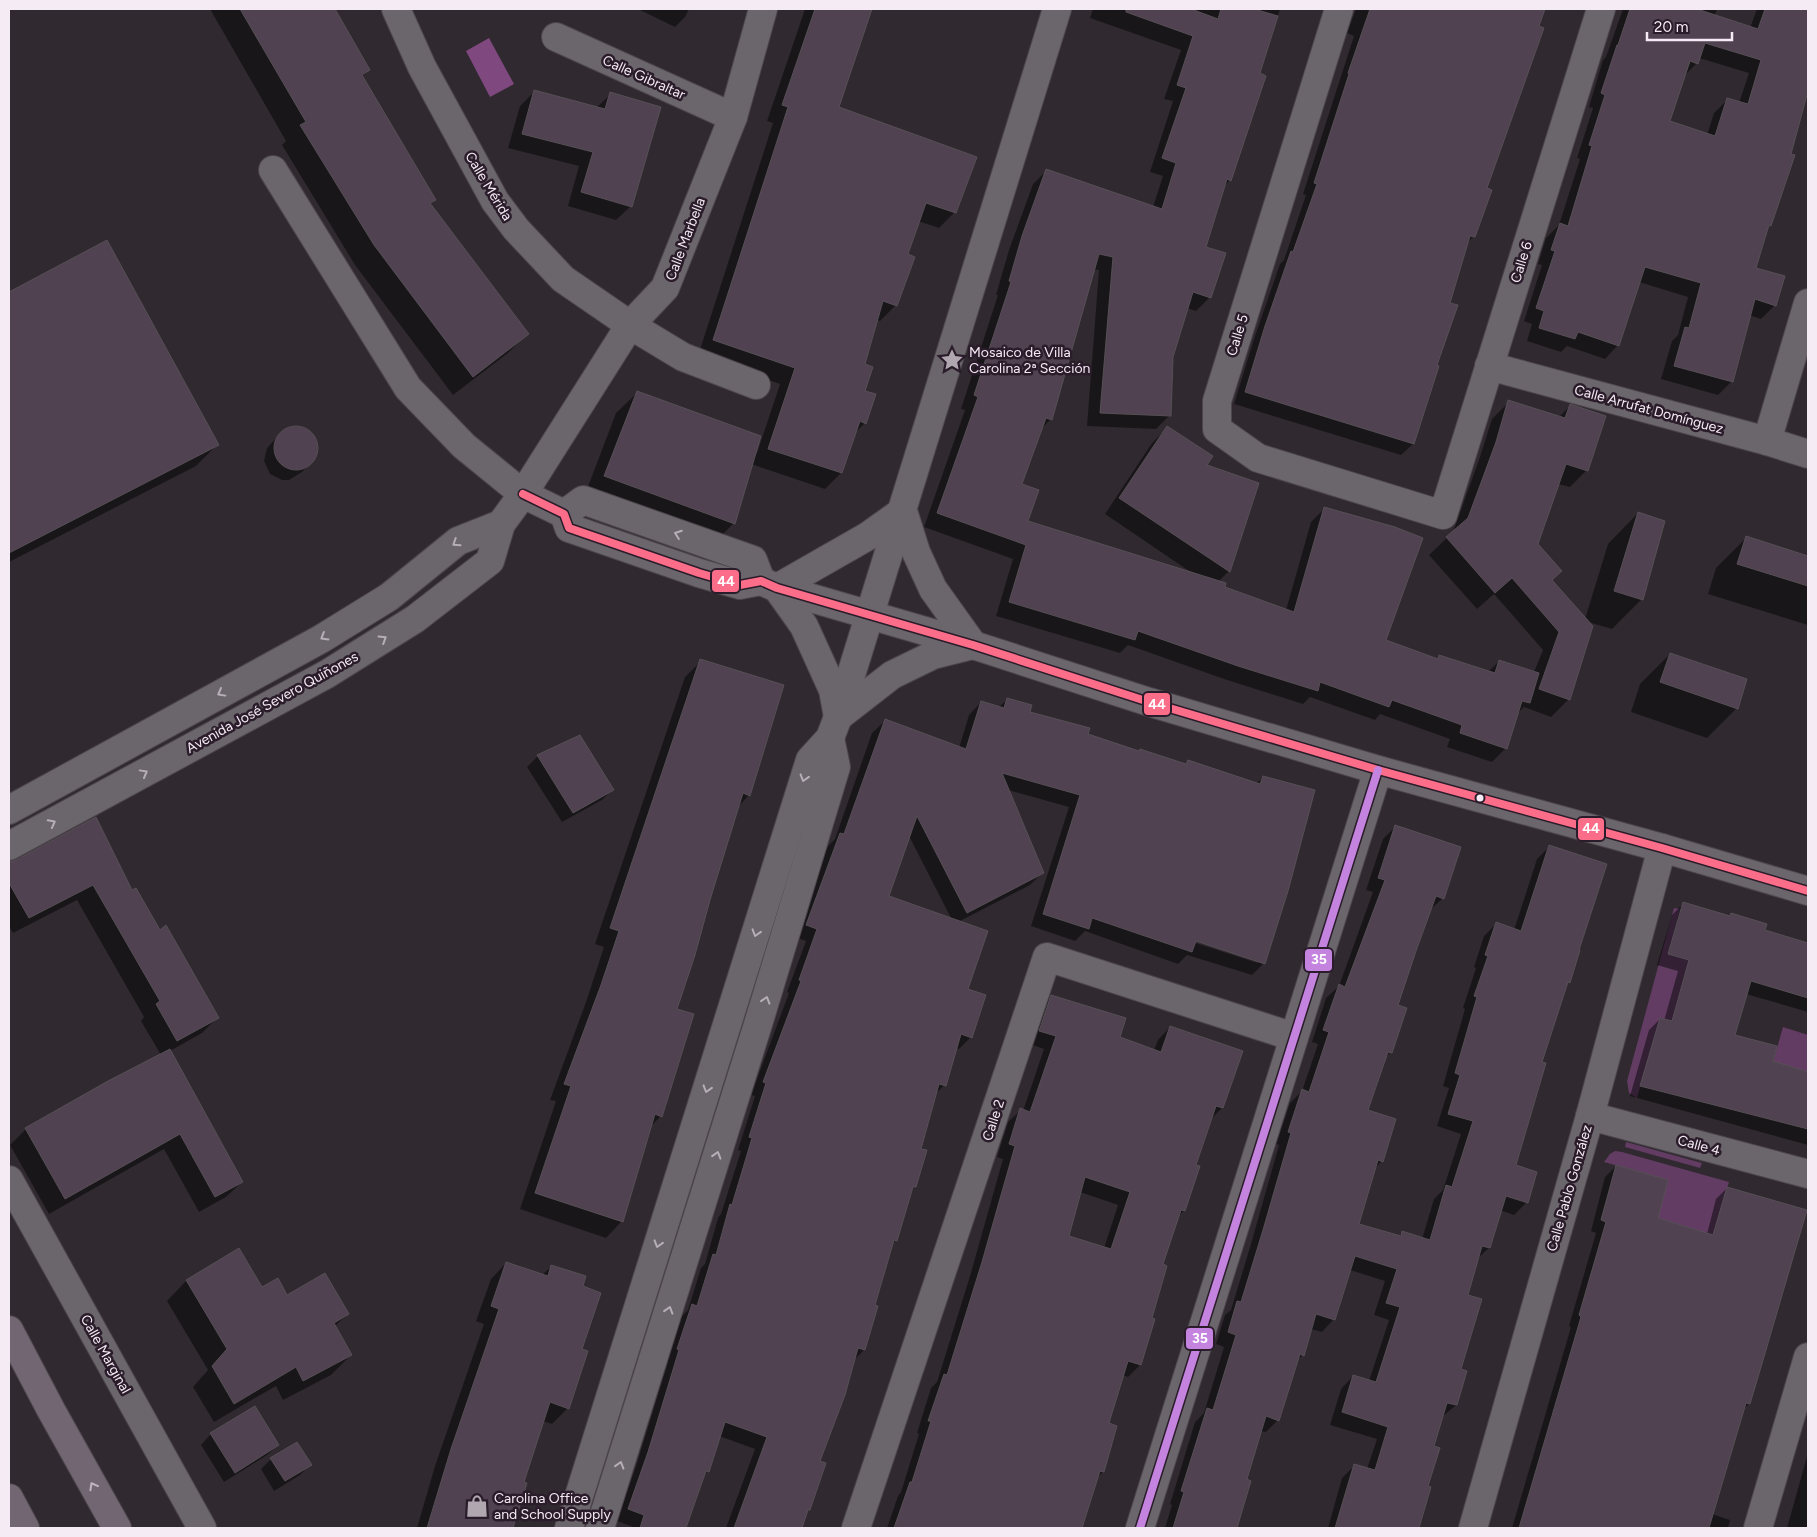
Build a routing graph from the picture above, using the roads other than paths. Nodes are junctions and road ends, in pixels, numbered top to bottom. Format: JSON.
{"nodes":[{"id":1,"x":396,"y":9,"type":"edge"},
{"id":2,"x":763,"y":9,"type":"edge"},
{"id":3,"x":1057,"y":9,"type":"edge"},
{"id":4,"x":1339,"y":9,"type":"edge"},
{"id":5,"x":1601,"y":9,"type":"edge"},
{"id":6,"x":556,"y":37,"type":"dead end"},
{"id":7,"x":733,"y":117,"type":"junction"},
{"id":8,"x":273,"y":170,"type":"dead end"},
{"id":9,"x":1808,"y":303,"type":"edge"},
{"id":10,"x":630,"y":325,"type":"junction"},
{"id":11,"x":1489,"y":366,"type":"junction"},
{"id":12,"x":756,"y":386,"type":"dead end"},
{"id":13,"x":1767,"y":441,"type":"junction"},
{"id":14,"x":1808,"y":454,"type":"edge"},
{"id":15,"x":523,"y":494,"type":"junction"},
{"id":16,"x":902,"y":510,"type":"junction"},
{"id":17,"x":564,"y":514,"type":"junction"},
{"id":18,"x":1443,"y":515,"type":"joint"},
{"id":19,"x":500,"y":524,"type":"junction"},
{"id":20,"x":708,"y":545,"type":"junction"},
{"id":21,"x":699,"y":574,"type":"junction"},
{"id":22,"x":769,"y":585,"type":"junction"},
{"id":23,"x":870,"y":616,"type":"junction"},
{"id":24,"x":973,"y":645,"type":"junction"},
{"id":25,"x":264,"y":670,"type":"junction"},
{"id":26,"x":280,"y":699,"type":"junction"},
{"id":27,"x":834,"y":728,"type":"junction"},
{"id":28,"x":84,"y":768,"type":"junction"},
{"id":29,"x":1378,"y":770,"type":"junction"},
{"id":30,"x":101,"y":796,"type":"junction"},
{"id":31,"x":9,"y":810,"type":"edge"},
{"id":32,"x":9,"y":846,"type":"edge"},
{"id":33,"x":1662,"y":848,"type":"junction"},
{"id":34,"x":1808,"y":891,"type":"edge"},
{"id":35,"x":1294,"y":1037,"type":"junction"},
{"id":36,"x":1590,"y":1116,"type":"junction"},
{"id":37,"x":1808,"y":1174,"type":"edge"},
{"id":38,"x":9,"y":1180,"type":"edge"},
{"id":39,"x":9,"y":1330,"type":"edge"},
{"id":40,"x":1808,"y":1357,"type":"edge"},
{"id":41,"x":9,"y":1498,"type":"edge"},
{"id":42,"x":25,"y":1528,"type":"edge"},
{"id":43,"x":117,"y":1528,"type":"edge"},
{"id":44,"x":202,"y":1528,"type":"edge"},
{"id":45,"x":569,"y":1528,"type":"edge"},
{"id":46,"x":600,"y":1528,"type":"edge"},
{"id":47,"x":856,"y":1528,"type":"edge"},
{"id":48,"x":1140,"y":1528,"type":"edge"},
{"id":49,"x":1474,"y":1528,"type":"edge"},
{"id":50,"x":1758,"y":1528,"type":"edge"}],
"edges":[{"from":1,"to":10,"type":"street","name":"Calle Mérida"},
{"from":2,"to":7,"type":"street","name":"Calle Marbella"},
{"from":3,"to":16,"type":"street"},
{"from":4,"to":18,"type":"street","name":"Calle 5"},
{"from":5,"to":11,"type":"street","name":"Calle 6"},
{"from":6,"to":7,"type":"street","name":"Calle Gibraltar"},
{"from":7,"to":10,"type":"street","name":"Calle Marbella"},
{"from":8,"to":15,"type":"street"},
{"from":9,"to":13,"type":"street"},
{"from":10,"to":12,"type":"street","name":"Calle Mérida"},
{"from":10,"to":15,"type":"street","name":"Calle Marbella"},
{"from":11,"to":13,"type":"street","name":"Calle Arrufat Domínguez"},
{"from":11,"to":18,"type":"street","name":"Calle 6"},
{"from":13,"to":14,"type":"street","name":"Calle Arrufat Domínguez"},
{"from":15,"to":17,"type":"street"},
{"from":15,"to":19,"type":"street","name":"Avenida José Severo Quiñones"},
{"from":16,"to":22,"type":"street"},
{"from":16,"to":23,"type":"street"},
{"from":16,"to":24,"type":"street"},
{"from":20,"to":17,"type":"street","one_way":true},
{"from":17,"to":21,"type":"street"},
{"from":19,"to":25,"type":"street","one_way":true},
{"from":26,"to":19,"type":"street","name":"Avenida José Severo Quiñones","one_way":true},
{"from":20,"to":21,"type":"street"},
{"from":20,"to":22,"type":"street"},
{"from":21,"to":22,"type":"street"},
{"from":22,"to":23,"type":"street"},
{"from":22,"to":27,"type":"street"},
{"from":23,"to":24,"type":"street"},
{"from":23,"to":27,"type":"street"},
{"from":24,"to":27,"type":"street"},
{"from":24,"to":29,"type":"street"},
{"from":25,"to":26,"type":"street"},
{"from":25,"to":28,"type":"street","one_way":true},
{"from":30,"to":26,"type":"street","name":"Avenida José Severo Quiñones","one_way":true},
{"from":27,"to":45,"type":"street","one_way":true},
{"from":46,"to":27,"type":"street","one_way":true},
{"from":28,"to":30,"type":"street"},
{"from":28,"to":31,"type":"street"},
{"from":29,"to":33,"type":"street"},
{"from":29,"to":35,"type":"street"},
{"from":32,"to":30,"type":"street","name":"Avenida José Severo Quiñones","one_way":true},
{"from":33,"to":34,"type":"street"},
{"from":33,"to":36,"type":"street","name":"Calle Pablo González"},
{"from":35,"to":47,"type":"street","name":"Calle 2"},
{"from":35,"to":48,"type":"street"},
{"from":36,"to":37,"type":"street","name":"Calle 4"},
{"from":36,"to":49,"type":"street","name":"Calle Pablo González"},
{"from":38,"to":44,"type":"street","name":"Calle Marginal"},
{"from":43,"to":39,"type":"main road","one_way":true},
{"from":40,"to":50,"type":"street"},
{"from":41,"to":42,"type":"main road"}]}
